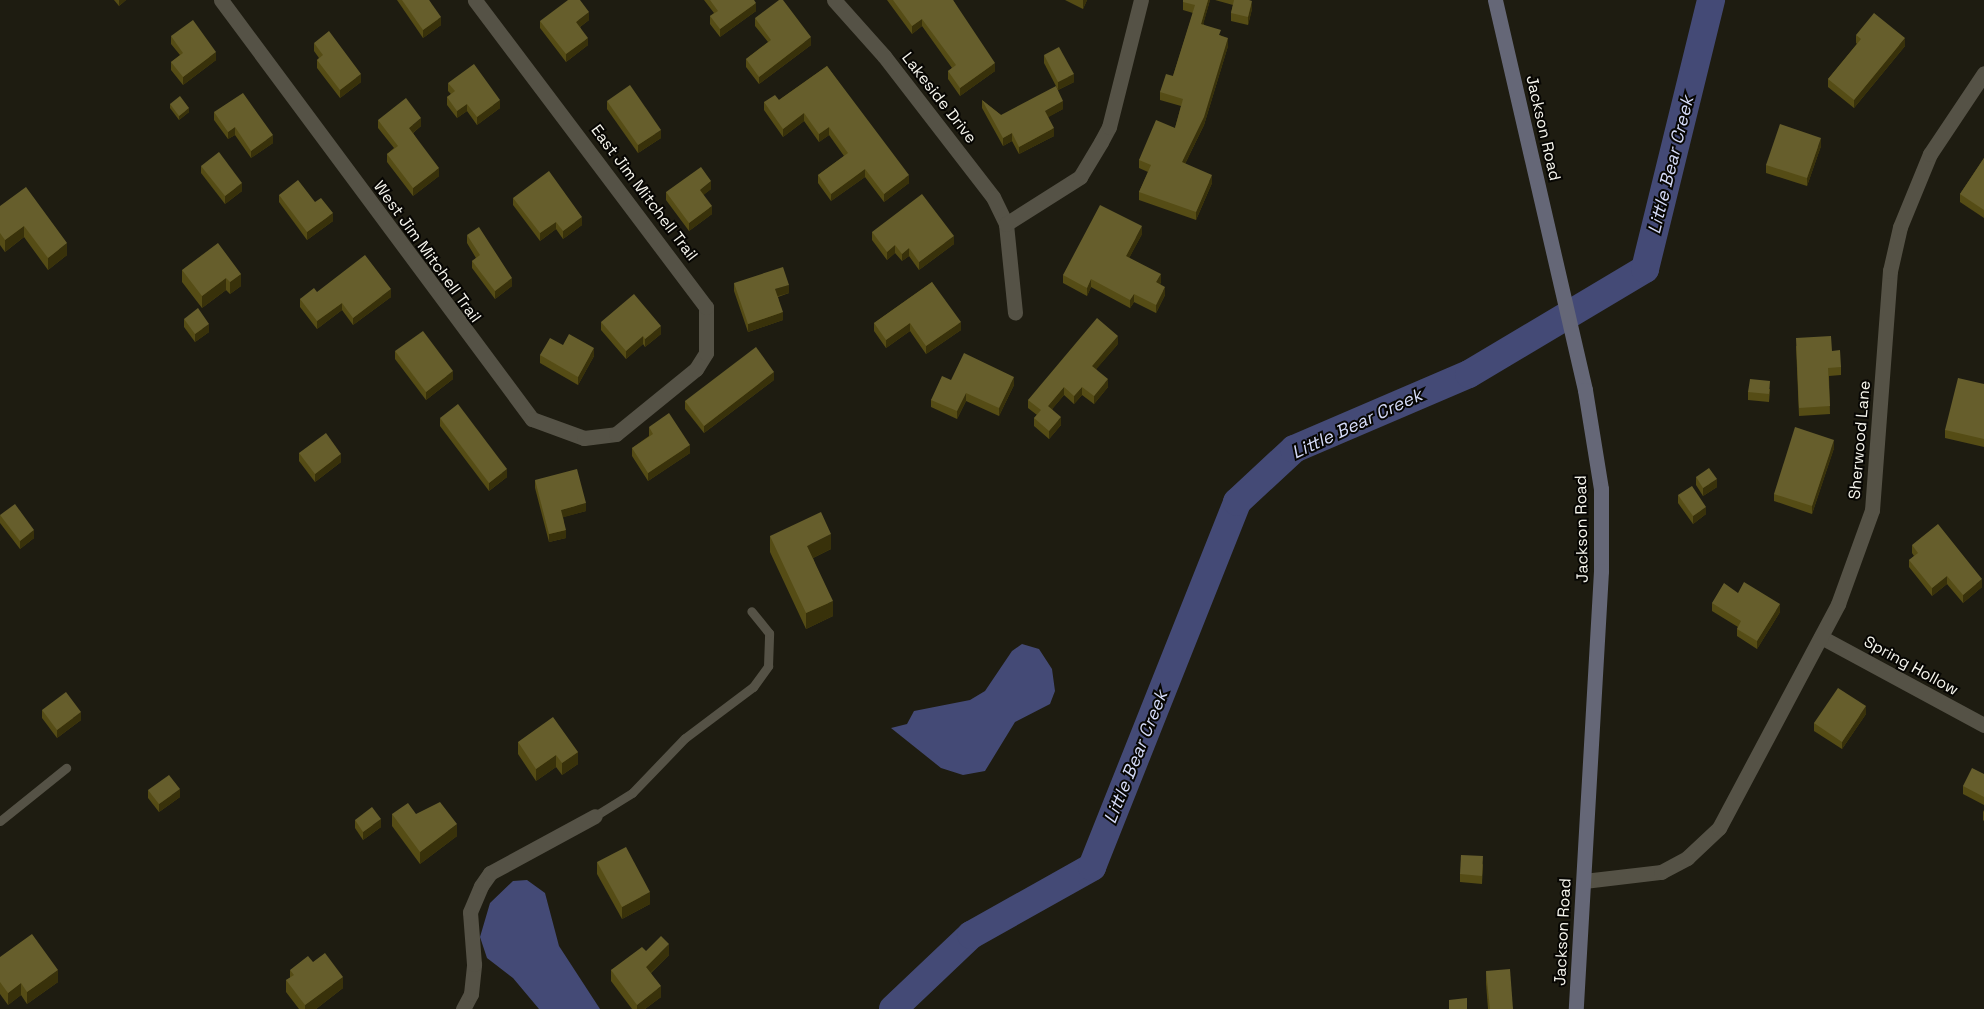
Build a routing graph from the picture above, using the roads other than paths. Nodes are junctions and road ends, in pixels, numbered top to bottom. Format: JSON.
{"nodes":[{"id":1,"x":221,"y":0,"type":"edge"},
{"id":2,"x":475,"y":0,"type":"edge"},
{"id":3,"x":834,"y":0,"type":"edge"},
{"id":4,"x":1141,"y":0,"type":"edge"},
{"id":5,"x":1495,"y":0,"type":"edge"},
{"id":6,"x":1984,"y":72,"type":"edge"},
{"id":7,"x":1006,"y":224,"type":"junction"},
{"id":8,"x":1015,"y":313,"type":"dead end"},
{"id":9,"x":648,"y":410,"type":"joint"},
{"id":10,"x":751,"y":611,"type":"dead end"},
{"id":11,"x":1821,"y":637,"type":"junction"},
{"id":12,"x":1984,"y":725,"type":"edge"},
{"id":13,"x":66,"y":768,"type":"dead end"},
{"id":14,"x":595,"y":816,"type":"joint"},
{"id":15,"x":0,"y":821,"type":"edge"},
{"id":16,"x":1584,"y":881,"type":"junction"},
{"id":17,"x":463,"y":1009,"type":"edge"},
{"id":18,"x":1576,"y":1009,"type":"edge"}],
"edges":[{"from":1,"to":9,"type":"street","name":"West Jim Mitchell Trail"},
{"from":2,"to":9,"type":"street","name":"East Jim Mitchell Trail"},
{"from":3,"to":7,"type":"street","name":"Lakeside Drive"},
{"from":4,"to":7,"type":"street"},
{"from":5,"to":16,"type":"main road","name":"Jackson Road"},
{"from":6,"to":11,"type":"street","name":"Sherwood Lane"},
{"from":7,"to":8,"type":"street"},
{"from":10,"to":14,"type":"lane"},
{"from":11,"to":12,"type":"street","name":"Spring Hollow"},
{"from":11,"to":16,"type":"street","name":"Sherwood Lane"},
{"from":13,"to":15,"type":"lane"},
{"from":14,"to":17,"type":"street"},
{"from":16,"to":18,"type":"main road","name":"Jackson Road"}]}
